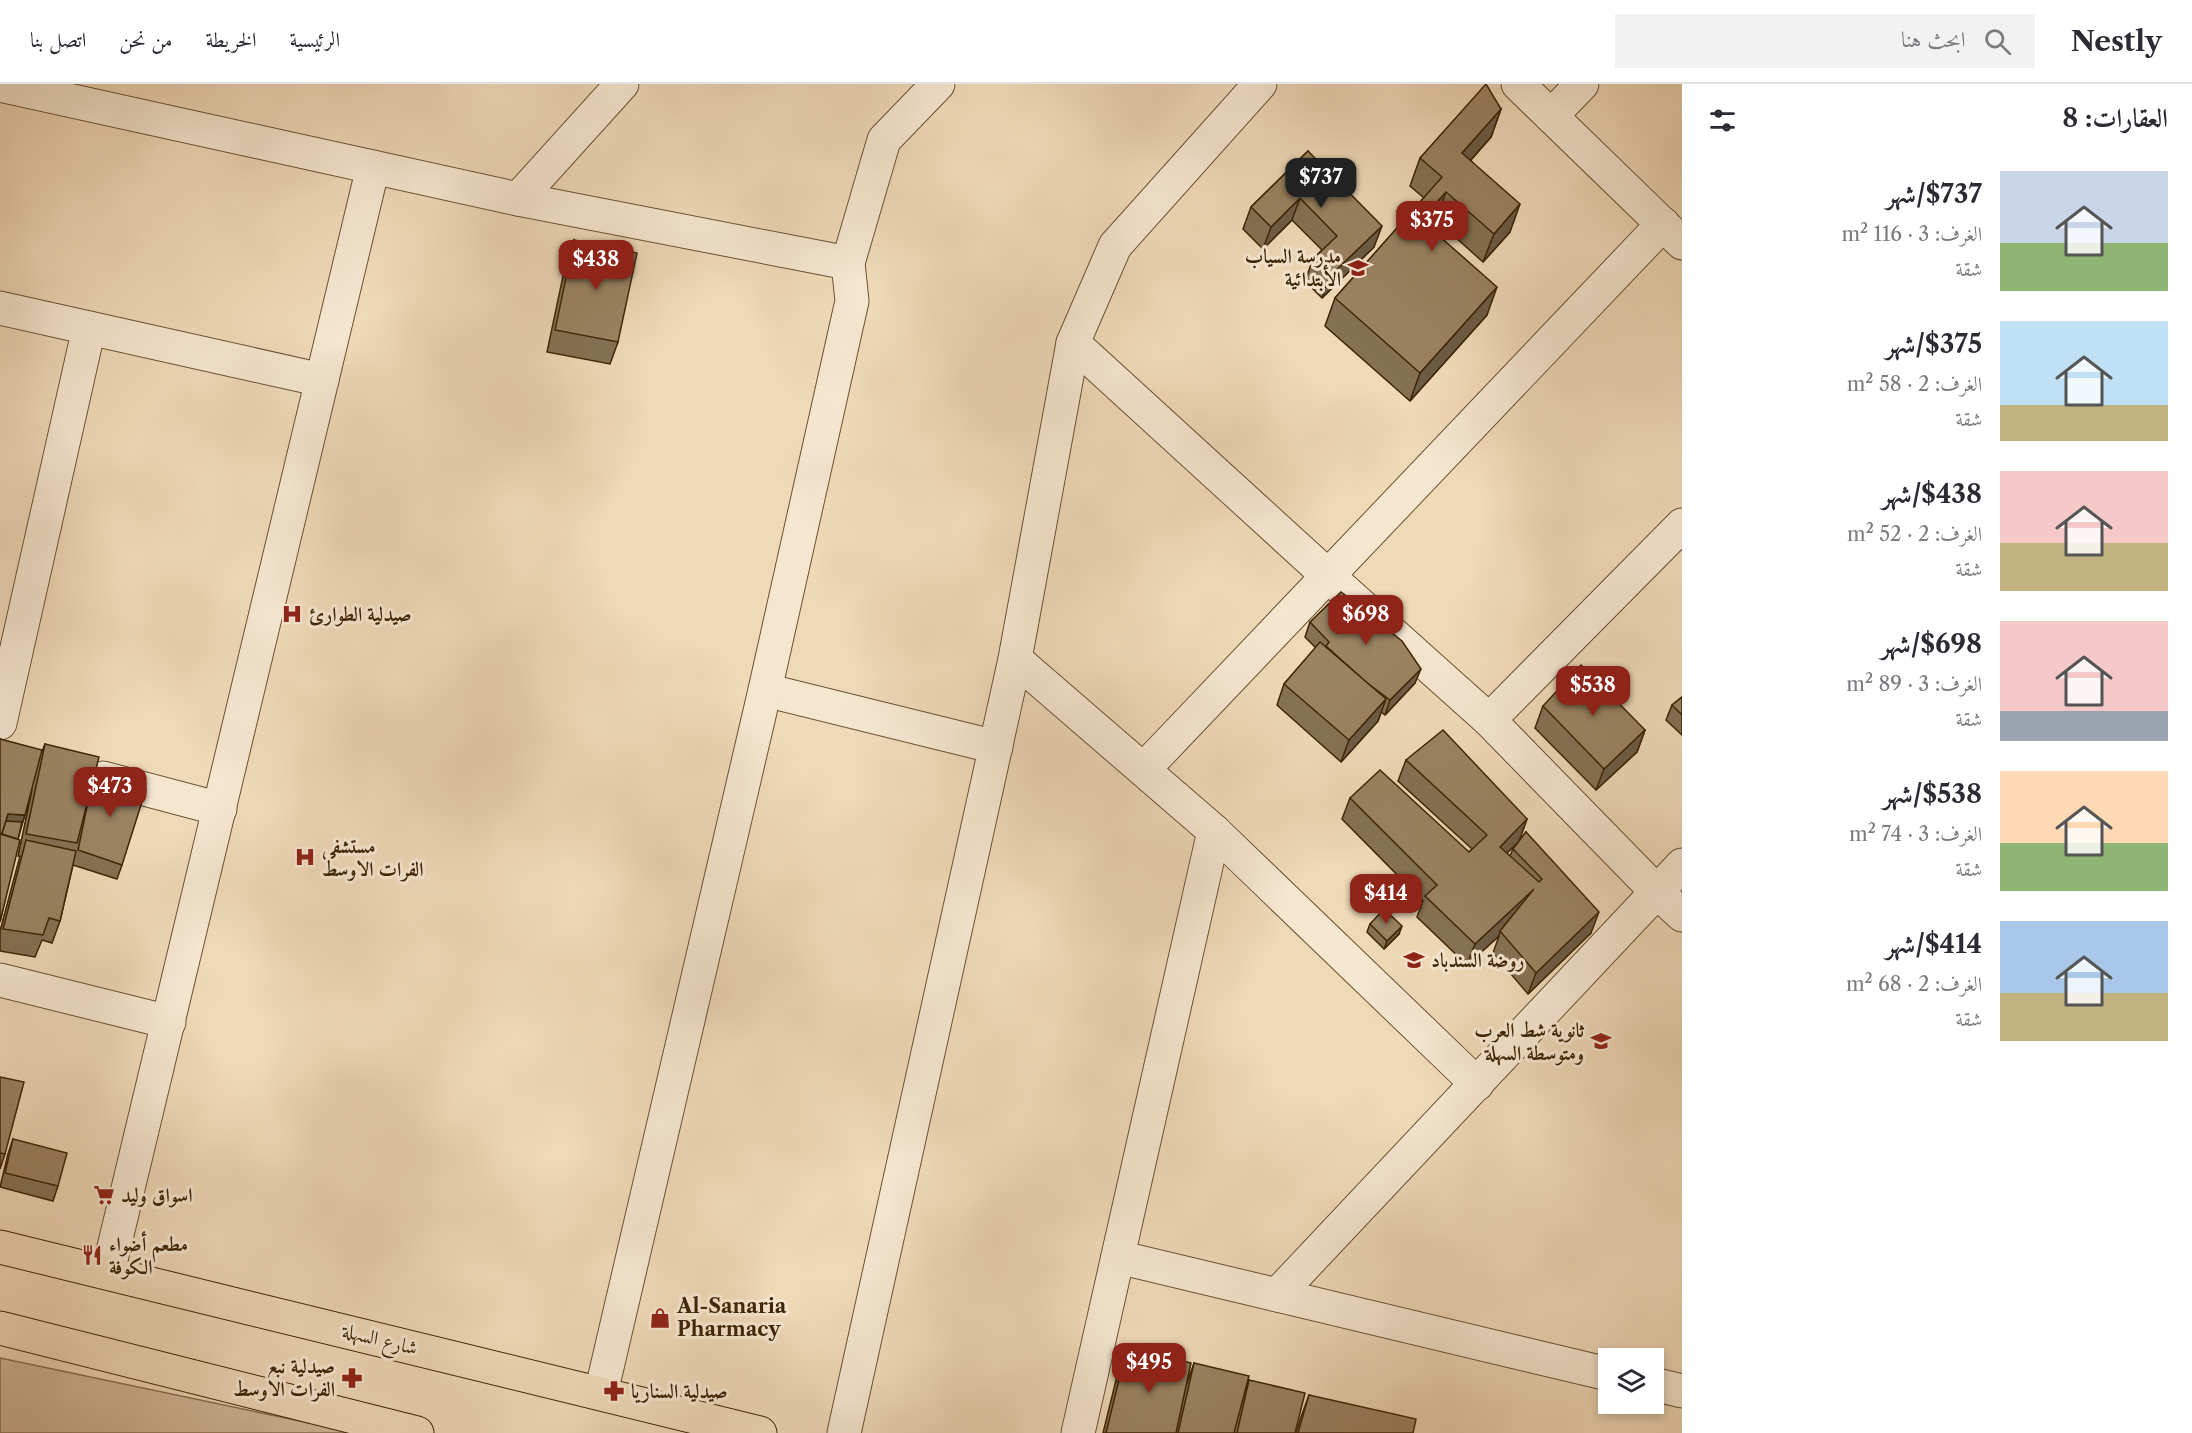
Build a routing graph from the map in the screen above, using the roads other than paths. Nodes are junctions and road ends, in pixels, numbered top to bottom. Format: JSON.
{"nodes":[{"id":1,"x":622,"y":84,"type":"edge"},
{"id":2,"x":938,"y":84,"type":"edge"},
{"id":3,"x":1260,"y":84,"type":"edge"},
{"id":4,"x":1518,"y":84,"type":"edge"},
{"id":5,"x":1582,"y":84,"type":"edge"},
{"id":6,"x":0,"y":85,"type":"edge"},
{"id":7,"x":1551,"y":116,"type":"junction"},
{"id":8,"x":373,"y":167,"type":"junction"},
{"id":9,"x":518,"y":200,"type":"junction"},
{"id":10,"x":1672,"y":234,"type":"edge"},
{"id":11,"x":848,"y":263,"type":"junction"},
{"id":12,"x":0,"y":308,"type":"edge"},
{"id":13,"x":89,"y":328,"type":"junction"},
{"id":14,"x":1073,"y":343,"type":"junction"},
{"id":15,"x":322,"y":380,"type":"junction"},
{"id":16,"x":1682,"y":525,"type":"edge"},
{"id":17,"x":1327,"y":575,"type":"junction"},
{"id":18,"x":1015,"y":659,"type":"junction"},
{"id":19,"x":765,"y":690,"type":"junction"},
{"id":20,"x":1489,"y":720,"type":"junction"},
{"id":21,"x":0,"y":723,"type":"edge"},
{"id":22,"x":996,"y":747,"type":"junction"},
{"id":23,"x":69,"y":769,"type":"edge"},
{"id":24,"x":1144,"y":769,"type":"junction"},
{"id":25,"x":220,"y":808,"type":"junction"},
{"id":26,"x":1214,"y":831,"type":"junction"},
{"id":27,"x":1682,"y":865,"type":"edge"},
{"id":28,"x":1656,"y":891,"type":"junction"},
{"id":29,"x":1682,"y":915,"type":"edge"},
{"id":30,"x":0,"y":980,"type":"edge"},
{"id":31,"x":169,"y":1022,"type":"junction"},
{"id":32,"x":1477,"y":1084,"type":"junction"},
{"id":33,"x":0,"y":1247,"type":"edge"},
{"id":34,"x":1118,"y":1257,"type":"junction"},
{"id":35,"x":108,"y":1272,"type":"junction"},
{"id":36,"x":1277,"y":1295,"type":"junction"},
{"id":37,"x":0,"y":1328,"type":"edge"},
{"id":38,"x":1598,"y":1372,"type":"edge"},
{"id":39,"x":1664,"y":1387,"type":"edge"},
{"id":40,"x":1682,"y":1391,"type":"edge"},
{"id":41,"x":601,"y":1393,"type":"junction"},
{"id":42,"x":417,"y":1433,"type":"edge"},
{"id":43,"x":760,"y":1433,"type":"edge"},
{"id":44,"x":844,"y":1433,"type":"edge"},
{"id":45,"x":1078,"y":1433,"type":"edge"}],
"edges":[{"from":1,"to":9,"type":"street"},
{"from":2,"to":11,"type":"street"},
{"from":3,"to":14,"type":"street"},
{"from":4,"to":7,"type":"street"},
{"from":5,"to":7,"type":"street"},
{"from":6,"to":8,"type":"street"},
{"from":7,"to":10,"type":"street"},
{"from":8,"to":9,"type":"street"},
{"from":8,"to":15,"type":"street"},
{"from":9,"to":11,"type":"street"},
{"from":10,"to":17,"type":"street"},
{"from":11,"to":19,"type":"street"},
{"from":12,"to":13,"type":"street"},
{"from":13,"to":15,"type":"street"},
{"from":13,"to":21,"type":"street"},
{"from":14,"to":17,"type":"street"},
{"from":14,"to":18,"type":"street"},
{"from":15,"to":25,"type":"street"},
{"from":16,"to":20,"type":"street"},
{"from":17,"to":20,"type":"street"},
{"from":17,"to":24,"type":"street"},
{"from":18,"to":22,"type":"street"},
{"from":18,"to":24,"type":"street"},
{"from":19,"to":22,"type":"street"},
{"from":19,"to":41,"type":"street"},
{"from":20,"to":28,"type":"street"},
{"from":22,"to":44,"type":"street"},
{"from":23,"to":25,"type":"street"},
{"from":24,"to":26,"type":"street"},
{"from":25,"to":31,"type":"street"},
{"from":26,"to":32,"type":"street"},
{"from":26,"to":34,"type":"street"},
{"from":27,"to":28,"type":"street"},
{"from":28,"to":29,"type":"street"},
{"from":28,"to":32,"type":"street"},
{"from":30,"to":31,"type":"street"},
{"from":31,"to":35,"type":"street"},
{"from":32,"to":36,"type":"street"},
{"from":33,"to":35,"type":"main road","name":"شارع السهلة"},
{"from":34,"to":36,"type":"street"},
{"from":34,"to":45,"type":"street"},
{"from":35,"to":41,"type":"main road","name":"شارع السهلة"},
{"from":36,"to":38,"type":"street"},
{"from":37,"to":42,"type":"main road"},
{"from":39,"to":40,"type":"street"},
{"from":41,"to":43,"type":"main road","name":"شارع السهلة"}]}
